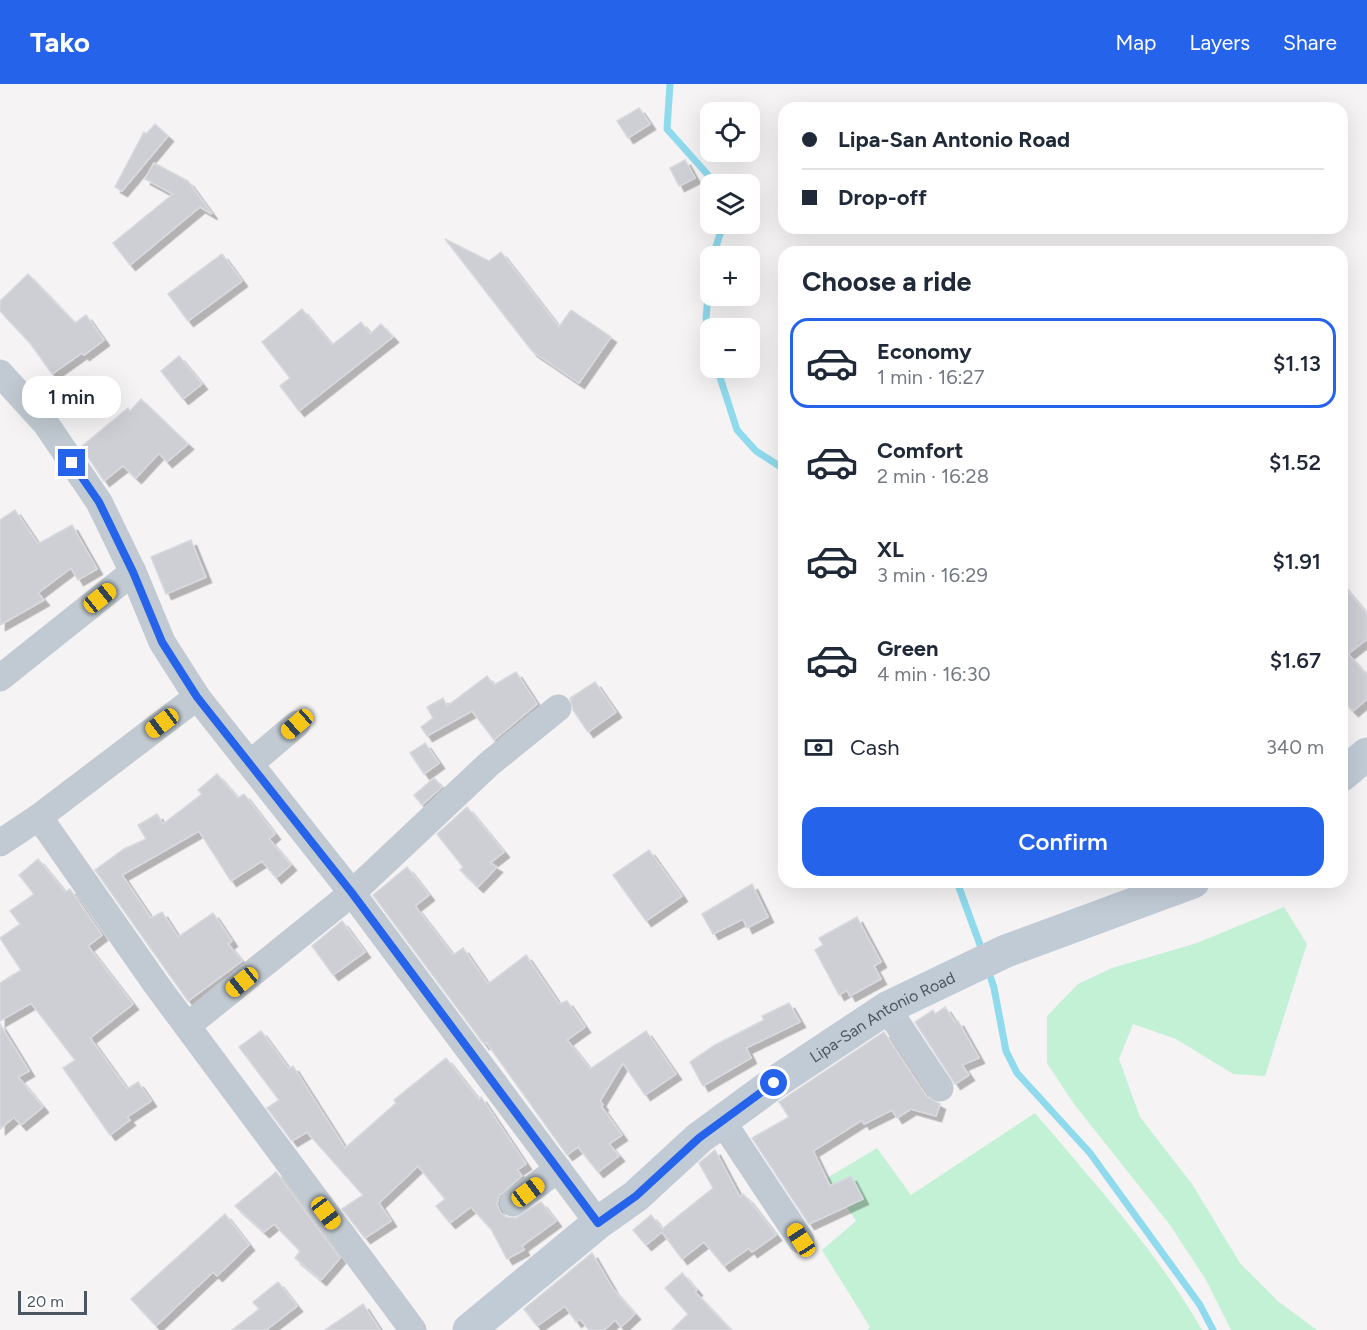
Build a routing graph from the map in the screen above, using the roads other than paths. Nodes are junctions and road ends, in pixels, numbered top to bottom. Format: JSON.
{"nodes":[{"id":1,"x":0,"y":373,"type":"edge"},
{"id":2,"x":133,"y":572,"type":"junction"},
{"id":3,"x":0,"y":678,"type":"edge"},
{"id":4,"x":197,"y":697,"type":"junction"},
{"id":5,"x":558,"y":708,"type":"dead end"},
{"id":6,"x":297,"y":724,"type":"dead end"},
{"id":7,"x":1367,"y":754,"type":"edge"},
{"id":8,"x":251,"y":764,"type":"junction"},
{"id":9,"x":1348,"y":770,"type":"edge"},
{"id":10,"x":39,"y":817,"type":"junction"},
{"id":11,"x":0,"y":843,"type":"edge"},
{"id":12,"x":1177,"y":888,"type":"edge"},
{"id":13,"x":352,"y":893,"type":"junction"},
{"id":14,"x":887,"y":1008,"type":"junction"},
{"id":15,"x":187,"y":1026,"type":"junction"},
{"id":16,"x":940,"y":1088,"type":"dead end"},
{"id":17,"x":722,"y":1121,"type":"junction"},
{"id":18,"x":558,"y":1169,"type":"junction"},
{"id":19,"x":513,"y":1203,"type":"dead end"},
{"id":20,"x":598,"y":1223,"type":"junction"},
{"id":21,"x":801,"y":1240,"type":"dead end"},
{"id":22,"x":413,"y":1330,"type":"edge"},
{"id":23,"x":468,"y":1330,"type":"edge"}],
"edges":[{"from":1,"to":2,"type":"street"},
{"from":2,"to":3,"type":"street"},
{"from":2,"to":4,"type":"street"},
{"from":4,"to":8,"type":"street"},
{"from":4,"to":10,"type":"street"},
{"from":5,"to":13,"type":"street"},
{"from":6,"to":8,"type":"street"},
{"from":7,"to":9,"type":"main road"},
{"from":8,"to":13,"type":"street"},
{"from":10,"to":11,"type":"street"},
{"from":10,"to":15,"type":"street"},
{"from":12,"to":14,"type":"main road","name":"Lipa-San Antonio Road"},
{"from":13,"to":15,"type":"street"},
{"from":13,"to":18,"type":"street"},
{"from":14,"to":16,"type":"street"},
{"from":14,"to":17,"type":"main road","name":"Lipa-San Antonio Road"},
{"from":15,"to":22,"type":"street"},
{"from":17,"to":20,"type":"main road","name":"Lipa-San Antonio Road"},
{"from":17,"to":21,"type":"street"},
{"from":18,"to":19,"type":"street"},
{"from":18,"to":20,"type":"street"},
{"from":20,"to":23,"type":"main road","name":"Lipa-San Antonio Road"}]}
